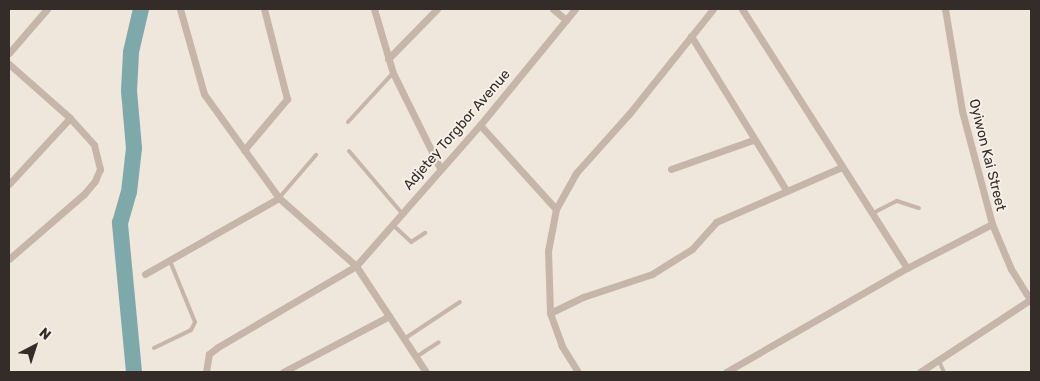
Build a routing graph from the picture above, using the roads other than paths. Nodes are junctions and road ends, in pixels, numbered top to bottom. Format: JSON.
{"nodes":[{"id":1,"x":47,"y":9,"type":"edge"},
{"id":2,"x":180,"y":9,"type":"edge"},
{"id":3,"x":264,"y":9,"type":"edge"},
{"id":4,"x":374,"y":9,"type":"edge"},
{"id":5,"x":437,"y":9,"type":"edge"},
{"id":6,"x":553,"y":9,"type":"edge"},
{"id":7,"x":575,"y":9,"type":"edge"},
{"id":8,"x":713,"y":9,"type":"edge"},
{"id":9,"x":742,"y":9,"type":"edge"},
{"id":10,"x":945,"y":9,"type":"edge"},
{"id":11,"x":566,"y":20,"type":"junction"},
{"id":12,"x":691,"y":36,"type":"junction"},
{"id":13,"x":9,"y":53,"type":"edge"},
{"id":14,"x":388,"y":59,"type":"junction"},
{"id":15,"x":9,"y":64,"type":"edge"},
{"id":16,"x":393,"y":73,"type":"junction"},
{"id":17,"x":70,"y":118,"type":"junction"},
{"id":18,"x":348,"y":122,"type":"dead end"},
{"id":19,"x":480,"y":125,"type":"junction"},
{"id":20,"x":753,"y":140,"type":"junction"},
{"id":21,"x":244,"y":150,"type":"junction"},
{"id":22,"x":349,"y":151,"type":"dead end"},
{"id":23,"x":316,"y":155,"type":"dead end"},
{"id":24,"x":842,"y":167,"type":"junction"},
{"id":25,"x":440,"y":168,"type":"junction"},
{"id":26,"x":671,"y":168,"type":"dead end"},
{"id":27,"x":9,"y":184,"type":"edge"},
{"id":28,"x":786,"y":190,"type":"junction"},
{"id":29,"x":279,"y":198,"type":"junction"},
{"id":30,"x":920,"y":208,"type":"dead end"},
{"id":31,"x":556,"y":209,"type":"junction"},
{"id":32,"x":401,"y":212,"type":"junction"},
{"id":33,"x":872,"y":213,"type":"junction"},
{"id":34,"x":391,"y":223,"type":"junction"},
{"id":35,"x":992,"y":224,"type":"junction"},
{"id":36,"x":425,"y":233,"type":"dead end"},
{"id":37,"x":9,"y":259,"type":"edge"},
{"id":38,"x":170,"y":261,"type":"junction"},
{"id":39,"x":356,"y":266,"type":"junction"},
{"id":40,"x":907,"y":268,"type":"junction"},
{"id":41,"x":145,"y":274,"type":"dead end"},
{"id":42,"x":1031,"y":299,"type":"edge"},
{"id":43,"x":460,"y":302,"type":"dead end"},
{"id":44,"x":550,"y":313,"type":"junction"},
{"id":45,"x":389,"y":316,"type":"junction"},
{"id":46,"x":404,"y":339,"type":"junction"},
{"id":47,"x":439,"y":342,"type":"dead end"},
{"id":48,"x":154,"y":348,"type":"dead end"},
{"id":49,"x":416,"y":357,"type":"junction"},
{"id":50,"x":939,"y":360,"type":"junction"},
{"id":51,"x":206,"y":372,"type":"edge"},
{"id":52,"x":283,"y":372,"type":"edge"},
{"id":53,"x":426,"y":372,"type":"edge"},
{"id":54,"x":578,"y":372,"type":"edge"},
{"id":55,"x":726,"y":372,"type":"edge"},
{"id":56,"x":920,"y":372,"type":"edge"},
{"id":57,"x":944,"y":372,"type":"edge"}],
"edges":[{"from":1,"to":13,"type":"street"},
{"from":2,"to":21,"type":"street"},
{"from":3,"to":21,"type":"street"},
{"from":4,"to":14,"type":"street"},
{"from":5,"to":14,"type":"street"},
{"from":6,"to":11,"type":"street"},
{"from":7,"to":11,"type":"street","name":"Adjetey Torgbor Avenue"},
{"from":8,"to":12,"type":"street"},
{"from":9,"to":24,"type":"street"},
{"from":10,"to":35,"type":"street","name":"Oyiwon Kai Street"},
{"from":11,"to":19,"type":"street","name":"Adjetey Torgbor Avenue"},
{"from":12,"to":20,"type":"street"},
{"from":12,"to":31,"type":"street"},
{"from":14,"to":16,"type":"street"},
{"from":15,"to":17,"type":"street"},
{"from":16,"to":18,"type":"lane"},
{"from":16,"to":25,"type":"street"},
{"from":17,"to":27,"type":"street"},
{"from":17,"to":37,"type":"street"},
{"from":19,"to":25,"type":"street","name":"Adjetey Torgbor Avenue"},
{"from":19,"to":31,"type":"street"},
{"from":20,"to":26,"type":"street"},
{"from":20,"to":28,"type":"street"},
{"from":21,"to":29,"type":"street"},
{"from":22,"to":32,"type":"lane"},
{"from":23,"to":29,"type":"lane"},
{"from":24,"to":28,"type":"street"},
{"from":24,"to":33,"type":"street"},
{"from":25,"to":32,"type":"street","name":"Adjetey Torgbor Avenue"},
{"from":28,"to":44,"type":"street"},
{"from":29,"to":38,"type":"street"},
{"from":29,"to":39,"type":"street"},
{"from":30,"to":33,"type":"lane"},
{"from":31,"to":44,"type":"street"},
{"from":32,"to":34,"type":"street","name":"Adjetey Torgbor Avenue"},
{"from":33,"to":40,"type":"street"},
{"from":34,"to":36,"type":"lane"},
{"from":34,"to":39,"type":"street","name":"Adjetey Torgbor Avenue"},
{"from":35,"to":40,"type":"street"},
{"from":35,"to":42,"type":"street","name":"Oyiwon Kai Street"},
{"from":38,"to":41,"type":"street"},
{"from":38,"to":48,"type":"lane"},
{"from":39,"to":45,"type":"street"},
{"from":39,"to":51,"type":"street"},
{"from":40,"to":55,"type":"street"},
{"from":42,"to":50,"type":"street"},
{"from":43,"to":46,"type":"lane"},
{"from":44,"to":54,"type":"street"},
{"from":45,"to":46,"type":"street"},
{"from":45,"to":52,"type":"street"},
{"from":46,"to":49,"type":"street"},
{"from":47,"to":49,"type":"lane"},
{"from":49,"to":53,"type":"street"},
{"from":50,"to":56,"type":"street"},
{"from":50,"to":57,"type":"lane"}]}
